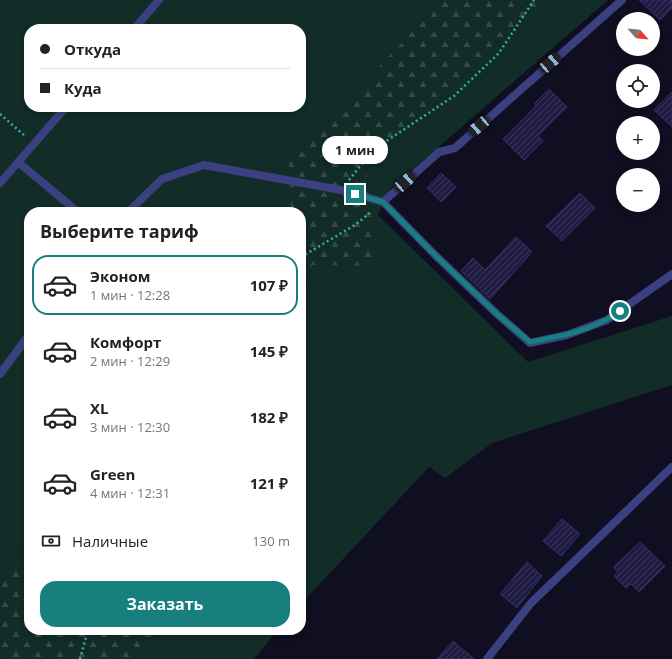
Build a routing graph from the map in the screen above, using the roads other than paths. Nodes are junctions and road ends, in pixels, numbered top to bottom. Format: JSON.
{"nodes":[{"id":1,"x":159,"y":0,"type":"edge"},
{"id":2,"x":622,"y":0,"type":"edge"},
{"id":3,"x":138,"y":24,"type":"edge"},
{"id":4,"x":62,"y":112,"type":"edge"},
{"id":5,"x":18,"y":162,"type":"junction"},
{"id":6,"x":0,"y":183,"type":"edge"},
{"id":7,"x":383,"y":202,"type":"junction"},
{"id":8,"x":72,"y":207,"type":"edge"},
{"id":9,"x":133,"y":207,"type":"edge"},
{"id":10,"x":672,"y":274,"type":"edge"},
{"id":11,"x":24,"y":343,"type":"edge"},
{"id":12,"x":0,"y":374,"type":"edge"},
{"id":13,"x":672,"y":467,"type":"edge"},
{"id":14,"x":487,"y":659,"type":"edge"}],
"edges":[{"from":1,"to":3,"type":"street"},
{"from":2,"to":7,"type":"street"},
{"from":4,"to":5,"type":"street"},
{"from":5,"to":6,"type":"street"},
{"from":5,"to":8,"type":"street"},
{"from":7,"to":9,"type":"street"},
{"from":7,"to":10,"type":"street"},
{"from":11,"to":12,"type":"street"},
{"from":13,"to":14,"type":"street"}]}
